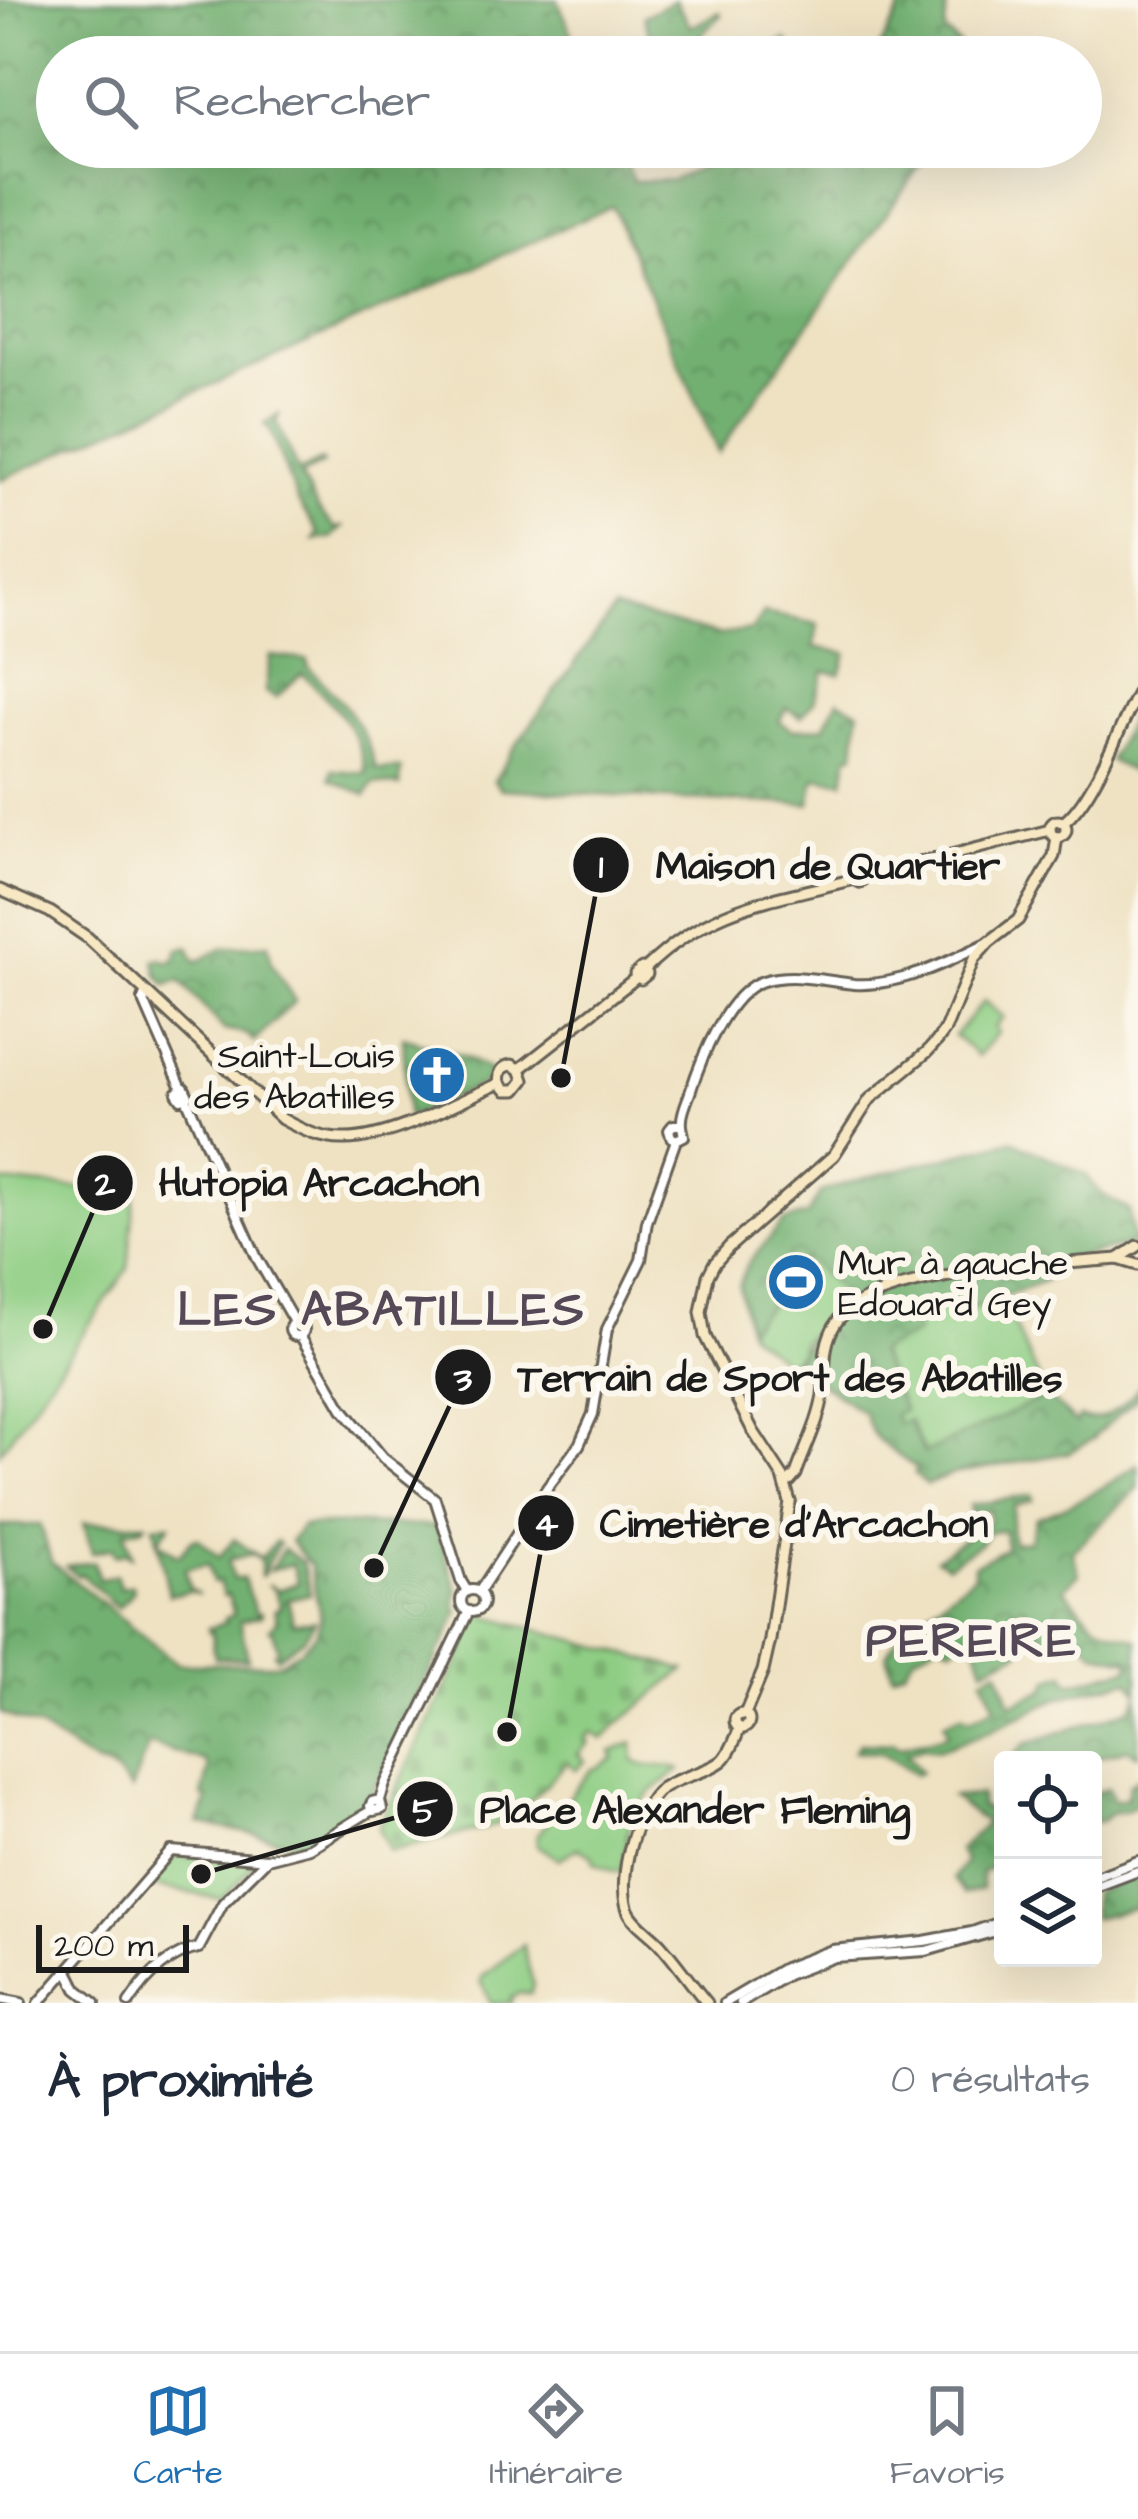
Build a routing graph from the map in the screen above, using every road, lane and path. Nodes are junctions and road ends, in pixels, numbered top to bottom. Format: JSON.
{"nodes":[{"id":1,"x":1138,"y":693,"type":"edge"},
{"id":2,"x":1053,"y":834,"type":"junction"},
{"id":3,"x":0,"y":890,"type":"edge"},
{"id":4,"x":970,"y":957,"type":"junction"},
{"id":5,"x":146,"y":991,"type":"junction"},
{"id":6,"x":168,"y":1012,"type":"junction"},
{"id":7,"x":156,"y":1029,"type":"junction"},
{"id":8,"x":520,"y":1069,"type":"junction"},
{"id":9,"x":500,"y":1083,"type":"junction"},
{"id":10,"x":1136,"y":1248,"type":"edge"},
{"id":11,"x":1118,"y":1259,"type":"junction"},
{"id":12,"x":1137,"y":1264,"type":"edge"},
{"id":13,"x":787,"y":1482,"type":"junction"},
{"id":14,"x":467,"y":1591,"type":"junction"},
{"id":15,"x":479,"y":1592,"type":"junction"},
{"id":16,"x":469,"y":1611,"type":"junction"},
{"id":17,"x":267,"y":1858,"type":"junction"},
{"id":18,"x":1138,"y":1862,"type":"edge"},
{"id":19,"x":1138,"y":1871,"type":"edge"},
{"id":20,"x":1102,"y":1879,"type":"edge"},
{"id":21,"x":1102,"y":1881,"type":"edge"},
{"id":22,"x":994,"y":1927,"type":"edge"},
{"id":23,"x":994,"y":1928,"type":"edge"},
{"id":24,"x":69,"y":1971,"type":"junction"},
{"id":25,"x":0,"y":1999,"type":"edge"},
{"id":26,"x":21,"y":2003,"type":"edge"},
{"id":27,"x":39,"y":2003,"type":"edge"},
{"id":28,"x":95,"y":2003,"type":"edge"},
{"id":29,"x":129,"y":2003,"type":"edge"},
{"id":30,"x":707,"y":2003,"type":"edge"},
{"id":31,"x":725,"y":2003,"type":"edge"},
{"id":32,"x":741,"y":2003,"type":"edge"}],
"edges":[{"from":1,"to":2,"type":"main road"},
{"from":2,"to":4,"type":"main road"},
{"from":2,"to":8,"type":"main road"},
{"from":3,"to":5,"type":"main road"},
{"from":4,"to":13,"type":"main road"},
{"from":4,"to":15,"type":"street"},
{"from":5,"to":6,"type":"main road"},
{"from":5,"to":7,"type":"street"},
{"from":6,"to":7,"type":"street"},
{"from":6,"to":9,"type":"main road"},
{"from":7,"to":14,"type":"street"},
{"from":8,"to":9,"type":"main road"},
{"from":8,"to":9,"type":"main road"},
{"from":10,"to":11,"type":"main road"},
{"from":10,"to":12,"type":"main road"},
{"from":11,"to":12,"type":"main road"},
{"from":11,"to":13,"type":"main road"},
{"from":13,"to":30,"type":"main road"},
{"from":14,"to":15,"type":"street"},
{"from":14,"to":16,"type":"street"},
{"from":15,"to":16,"type":"street"},
{"from":16,"to":17,"type":"street"},
{"from":17,"to":24,"type":"street"},
{"from":17,"to":29,"type":"street"},
{"from":18,"to":20,"type":"street"},
{"from":19,"to":21,"type":"street"},
{"from":22,"to":31,"type":"street"},
{"from":23,"to":32,"type":"street"},
{"from":24,"to":27,"type":"street"},
{"from":24,"to":28,"type":"street"},
{"from":25,"to":26,"type":"street"}]}
